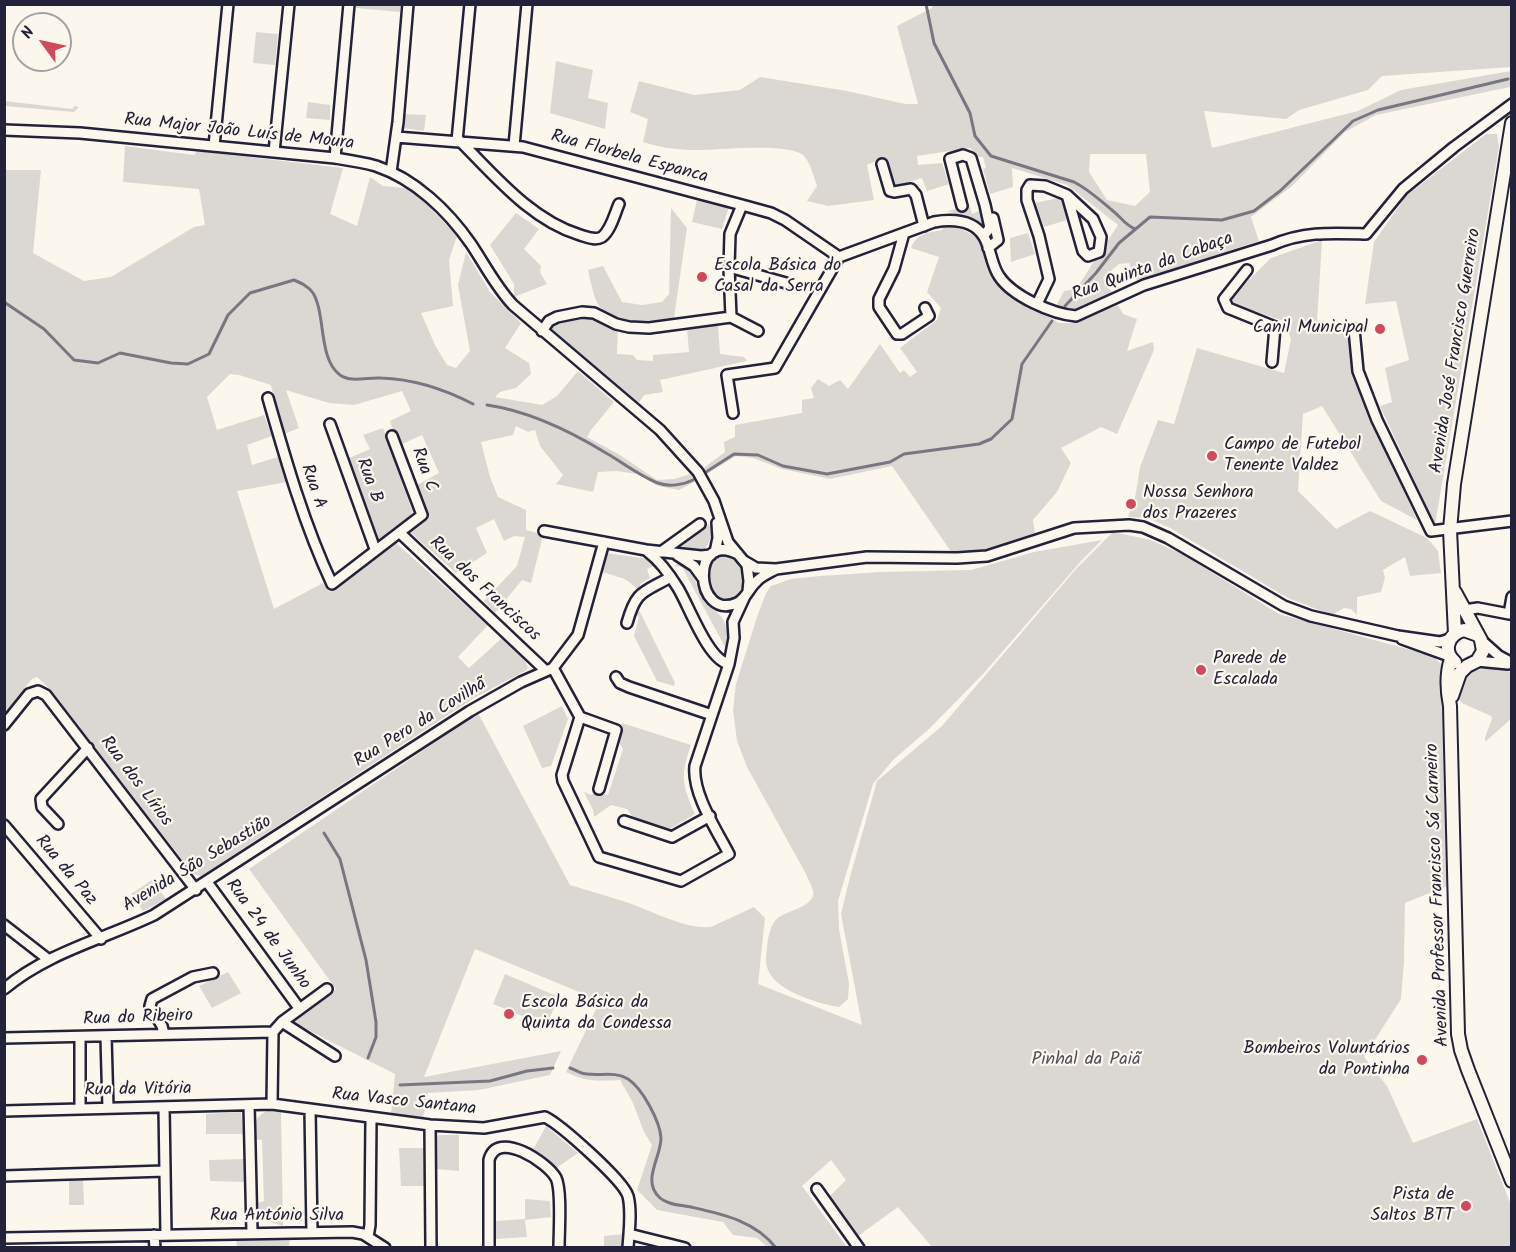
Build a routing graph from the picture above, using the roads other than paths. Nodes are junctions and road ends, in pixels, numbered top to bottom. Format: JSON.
{"nodes":[{"id":1,"x":228,"y":4,"type":"edge"},
{"id":2,"x":289,"y":4,"type":"edge"},
{"id":3,"x":349,"y":4,"type":"edge"},
{"id":4,"x":408,"y":4,"type":"edge"},
{"id":5,"x":470,"y":4,"type":"edge"},
{"id":6,"x":527,"y":4,"type":"edge"},
{"id":7,"x":1512,"y":104,"type":"edge"},
{"id":8,"x":1512,"y":123,"type":"edge"},
{"id":9,"x":4,"y":130,"type":"edge"},
{"id":10,"x":396,"y":137,"type":"junction"},
{"id":11,"x":458,"y":141,"type":"junction"},
{"id":12,"x":214,"y":146,"type":"junction"},
{"id":13,"x":514,"y":146,"type":"junction"},
{"id":14,"x":274,"y":152,"type":"junction"},
{"id":15,"x":335,"y":158,"type":"junction"},
{"id":16,"x":882,"y":164,"type":"dead end"},
{"id":17,"x":391,"y":172,"type":"junction"},
{"id":18,"x":1067,"y":195,"type":"junction"},
{"id":19,"x":983,"y":199,"type":"junction"},
{"id":20,"x":619,"y":204,"type":"dead end"},
{"id":21,"x":742,"y":205,"type":"junction"},
{"id":22,"x":962,"y":206,"type":"dead end"},
{"id":23,"x":924,"y":226,"type":"junction"},
{"id":24,"x":904,"y":233,"type":"junction"},
{"id":25,"x":984,"y":235,"type":"junction"},
{"id":26,"x":988,"y":248,"type":"junction"},
{"id":27,"x":839,"y":257,"type":"junction"},
{"id":28,"x":729,"y":267,"type":"junction"},
{"id":29,"x":1247,"y":270,"type":"dead end"},
{"id":30,"x":786,"y":283,"type":"dead end"},
{"id":31,"x":1037,"y":304,"type":"junction"},
{"id":32,"x":925,"y":308,"type":"dead end"},
{"id":33,"x":731,"y":317,"type":"junction"},
{"id":34,"x":1354,"y":329,"type":"dead end"},
{"id":35,"x":542,"y":331,"type":"junction"},
{"id":36,"x":758,"y":331,"type":"dead end"},
{"id":37,"x":1272,"y":362,"type":"dead end"},
{"id":38,"x":268,"y":398,"type":"dead end"},
{"id":39,"x":733,"y":413,"type":"dead end"},
{"id":40,"x":330,"y":423,"type":"dead end"},
{"id":41,"x":392,"y":436,"type":"dead end"},
{"id":42,"x":716,"y":509,"type":"junction"},
{"id":43,"x":1512,"y":521,"type":"edge"},
{"id":44,"x":700,"y":524,"type":"dead end"},
{"id":45,"x":1450,"y":530,"type":"junction"},
{"id":46,"x":544,"y":531,"type":"dead end"},
{"id":47,"x":400,"y":533,"type":"junction"},
{"id":48,"x":604,"y":542,"type":"junction"},
{"id":49,"x":375,"y":549,"type":"junction"},
{"id":50,"x":646,"y":550,"type":"junction"},
{"id":51,"x":661,"y":552,"type":"junction"},
{"id":52,"x":675,"y":554,"type":"junction"},
{"id":53,"x":713,"y":554,"type":"junction"},
{"id":54,"x":741,"y":558,"type":"junction"},
{"id":55,"x":776,"y":569,"type":"junction"},
{"id":56,"x":669,"y":578,"type":"junction"},
{"id":57,"x":702,"y":578,"type":"junction"},
{"id":58,"x":1453,"y":587,"type":"junction"},
{"id":59,"x":747,"y":593,"type":"junction"},
{"id":60,"x":1512,"y":597,"type":"edge"},
{"id":61,"x":716,"y":602,"type":"junction"},
{"id":62,"x":1464,"y":610,"type":"junction"},
{"id":63,"x":733,"y":622,"type":"junction"},
{"id":64,"x":627,"y":623,"type":"dead end"},
{"id":65,"x":1398,"y":636,"type":"junction"},
{"id":66,"x":1452,"y":636,"type":"junction"},
{"id":67,"x":1480,"y":638,"type":"junction"},
{"id":68,"x":1450,"y":657,"type":"junction"},
{"id":69,"x":1472,"y":663,"type":"junction"},
{"id":70,"x":729,"y":664,"type":"junction"},
{"id":71,"x":1512,"y":664,"type":"edge"},
{"id":72,"x":549,"y":670,"type":"junction"},
{"id":73,"x":616,"y":677,"type":"dead end"},
{"id":74,"x":1450,"y":706,"type":"junction"},
{"id":75,"x":712,"y":715,"type":"junction"},
{"id":76,"x":580,"y":717,"type":"junction"},
{"id":77,"x":4,"y":725,"type":"edge"},
{"id":78,"x":88,"y":748,"type":"junction"},
{"id":79,"x":599,"y":789,"type":"dead end"},
{"id":80,"x":312,"y":814,"type":"joint"},
{"id":81,"x":710,"y":816,"type":"junction"},
{"id":82,"x":624,"y":821,"type":"dead end"},
{"id":83,"x":58,"y":824,"type":"dead end"},
{"id":84,"x":4,"y":825,"type":"edge"},
{"id":85,"x":207,"y":882,"type":"junction"},
{"id":86,"x":195,"y":890,"type":"junction"},
{"id":87,"x":4,"y":925,"type":"edge"},
{"id":88,"x":101,"y":939,"type":"junction"},
{"id":89,"x":49,"y":960,"type":"junction"},
{"id":90,"x":213,"y":973,"type":"dead end"},
{"id":91,"x":327,"y":988,"type":"dead end"},
{"id":92,"x":4,"y":989,"type":"edge"},
{"id":93,"x":300,"y":1008,"type":"junction"},
{"id":94,"x":282,"y":1022,"type":"junction"},
{"id":95,"x":273,"y":1032,"type":"junction"},
{"id":96,"x":164,"y":1034,"type":"junction"},
{"id":97,"x":106,"y":1036,"type":"junction"},
{"id":98,"x":80,"y":1037,"type":"junction"},
{"id":99,"x":4,"y":1038,"type":"edge"},
{"id":100,"x":335,"y":1056,"type":"dead end"},
{"id":101,"x":272,"y":1104,"type":"junction"},
{"id":102,"x":249,"y":1105,"type":"junction"},
{"id":103,"x":164,"y":1107,"type":"junction"},
{"id":104,"x":80,"y":1108,"type":"junction"},
{"id":105,"x":108,"y":1108,"type":"junction"},
{"id":106,"x":310,"y":1110,"type":"junction"},
{"id":107,"x":4,"y":1111,"type":"edge"},
{"id":108,"x":371,"y":1119,"type":"junction"},
{"id":109,"x":430,"y":1125,"type":"junction"},
{"id":110,"x":165,"y":1172,"type":"junction"},
{"id":111,"x":4,"y":1176,"type":"edge"},
{"id":112,"x":1512,"y":1181,"type":"edge"},
{"id":113,"x":817,"y":1189,"type":"dead end"},
{"id":114,"x":312,"y":1232,"type":"junction"},
{"id":115,"x":252,"y":1233,"type":"junction"},
{"id":116,"x":166,"y":1234,"type":"junction"},
{"id":117,"x":629,"y":1234,"type":"junction"},
{"id":118,"x":154,"y":1235,"type":"junction"},
{"id":119,"x":368,"y":1237,"type":"junction"},
{"id":120,"x":4,"y":1238,"type":"edge"},
{"id":121,"x":155,"y":1248,"type":"edge"},
{"id":122,"x":385,"y":1248,"type":"edge"},
{"id":123,"x":431,"y":1248,"type":"edge"},
{"id":124,"x":489,"y":1248,"type":"edge"},
{"id":125,"x":559,"y":1248,"type":"edge"},
{"id":126,"x":628,"y":1248,"type":"edge"},
{"id":127,"x":685,"y":1248,"type":"edge"},
{"id":128,"x":858,"y":1248,"type":"edge"}],
"edges":[{"from":1,"to":12,"type":"street"},
{"from":2,"to":14,"type":"street"},
{"from":3,"to":15,"type":"street"},
{"from":4,"to":10,"type":"street"},
{"from":5,"to":11,"type":"street"},
{"from":6,"to":13,"type":"street"},
{"from":7,"to":31,"type":"street","name":"Rua Quinta da Cabaça"},
{"from":8,"to":45,"type":"main road","name":"Avenida José Francisco Guerreiro"},
{"from":9,"to":12,"type":"street","name":"Rua Major João Luís de Moura"},
{"from":10,"to":11,"type":"street","name":"Rua Florbela Espanca"},
{"from":10,"to":17,"type":"street"},
{"from":11,"to":13,"type":"street","name":"Rua Florbela Espanca"},
{"from":11,"to":20,"type":"street"},
{"from":12,"to":14,"type":"street","name":"Rua Major João Luís de Moura"},
{"from":13,"to":21,"type":"street","name":"Rua Florbela Espanca"},
{"from":14,"to":15,"type":"street","name":"Rua Major João Luís de Moura"},
{"from":15,"to":17,"type":"street","name":"Rua Major João Luís de Moura"},
{"from":16,"to":23,"type":"street"},
{"from":17,"to":35,"type":"street","name":"Rua Major João Luís de Moura"},
{"from":18,"to":18,"type":"street"},
{"from":18,"to":31,"type":"street"},
{"from":19,"to":22,"type":"street"},
{"from":19,"to":25,"type":"street","name":"Rua Quinta da Cabaça"},
{"from":19,"to":26,"type":"street"},
{"from":21,"to":27,"type":"street","name":"Rua Florbela Espanca"},
{"from":21,"to":28,"type":"street"},
{"from":23,"to":24,"type":"street"},
{"from":23,"to":25,"type":"street"},
{"from":24,"to":27,"type":"street"},
{"from":24,"to":32,"type":"street"},
{"from":25,"to":26,"type":"street","name":"Rua Quinta da Cabaça"},
{"from":26,"to":31,"type":"street","name":"Rua Quinta da Cabaça"},
{"from":27,"to":39,"type":"street"},
{"from":28,"to":30,"type":"street"},
{"from":28,"to":33,"type":"street"},
{"from":29,"to":37,"type":"street"},
{"from":33,"to":35,"type":"street"},
{"from":33,"to":36,"type":"street"},
{"from":34,"to":45,"type":"street"},
{"from":35,"to":42,"type":"street","name":"Rua Major João Luís de Moura"},
{"from":38,"to":49,"type":"street","name":"Rua A"},
{"from":40,"to":49,"type":"street","name":"Rua B"},
{"from":41,"to":47,"type":"street","name":"Rua C"},
{"from":42,"to":53,"type":"street","name":"Rua Major João Luís de Moura"},
{"from":42,"to":54,"type":"street","name":"Rua Major João Luís de Moura"},
{"from":43,"to":45,"type":"street"},
{"from":44,"to":51,"type":"street"},
{"from":45,"to":58,"type":"main road","name":"Avenida José Francisco Guerreiro"},
{"from":46,"to":48,"type":"street"},
{"from":47,"to":49,"type":"street"},
{"from":47,"to":72,"type":"street","name":"Rua dos Franciscos"},
{"from":48,"to":50,"type":"street"},
{"from":48,"to":72,"type":"street"},
{"from":50,"to":51,"type":"street"},
{"from":50,"to":56,"type":"street"},
{"from":51,"to":52,"type":"street"},
{"from":52,"to":53,"type":"street"},
{"from":52,"to":57,"type":"street"},
{"from":53,"to":54,"type":"street"},
{"from":53,"to":57,"type":"street"},
{"from":54,"to":55,"type":"street"},
{"from":54,"to":59,"type":"street"},
{"from":55,"to":59,"type":"street"},
{"from":55,"to":65,"type":"street"},
{"from":56,"to":64,"type":"street"},
{"from":56,"to":70,"type":"street"},
{"from":57,"to":61,"type":"street"},
{"from":58,"to":62,"type":"main road"},
{"from":58,"to":66,"type":"main road","name":"Avenida José Francisco Guerreiro"},
{"from":59,"to":61,"type":"street"},
{"from":59,"to":63,"type":"street"},
{"from":60,"to":62,"type":"street"},
{"from":61,"to":63,"type":"street"},
{"from":62,"to":67,"type":"main road"},
{"from":63,"to":70,"type":"street"},
{"from":65,"to":66,"type":"street"},
{"from":65,"to":68,"type":"street"},
{"from":66,"to":67,"type":"main road"},
{"from":66,"to":68,"type":"main road"},
{"from":67,"to":69,"type":"main road"},
{"from":67,"to":71,"type":"street"},
{"from":68,"to":69,"type":"main road"},
{"from":68,"to":74,"type":"main road","name":"Avenida Professor Francisco Sá Carneiro"},
{"from":69,"to":71,"type":"street"},
{"from":69,"to":74,"type":"main road"},
{"from":70,"to":75,"type":"street"},
{"from":72,"to":76,"type":"street","name":"Rua dos Franciscos"},
{"from":72,"to":80,"type":"street","name":"Rua Pero da Covilhã"},
{"from":73,"to":75,"type":"street"},
{"from":74,"to":112,"type":"main road","name":"Avenida Professor Francisco Sá Carneiro"},
{"from":75,"to":81,"type":"street"},
{"from":76,"to":79,"type":"street"},
{"from":76,"to":81,"type":"street"},
{"from":77,"to":78,"type":"street","name":"Rua dos Lírios"},
{"from":78,"to":83,"type":"street"},
{"from":78,"to":86,"type":"street","name":"Rua dos Lírios"},
{"from":80,"to":85,"type":"street","name":"Avenida São Sebastião"},
{"from":81,"to":82,"type":"street"},
{"from":84,"to":88,"type":"street","name":"Rua da Paz"},
{"from":85,"to":86,"type":"street","name":"Avenida São Sebastião"},
{"from":85,"to":93,"type":"street","name":"Rua 24 de Junho"},
{"from":86,"to":88,"type":"street","name":"Avenida São Sebastião"},
{"from":87,"to":89,"type":"street"},
{"from":88,"to":89,"type":"street","name":"Avenida São Sebastião"},
{"from":89,"to":92,"type":"street","name":"Avenida São Sebastião"},
{"from":90,"to":96,"type":"street"},
{"from":91,"to":93,"type":"street"},
{"from":93,"to":94,"type":"street"},
{"from":94,"to":95,"type":"street"},
{"from":94,"to":100,"type":"street"},
{"from":95,"to":96,"type":"street","name":"Rua do Ribeiro"},
{"from":95,"to":101,"type":"street"},
{"from":96,"to":97,"type":"street","name":"Rua do Ribeiro"},
{"from":97,"to":98,"type":"street","name":"Rua do Ribeiro"},
{"from":97,"to":105,"type":"street"},
{"from":98,"to":99,"type":"street","name":"Rua do Ribeiro"},
{"from":98,"to":104,"type":"street"},
{"from":101,"to":102,"type":"street","name":"Rua da Vitória"},
{"from":101,"to":106,"type":"street","name":"Rua Vasco Santana"},
{"from":102,"to":103,"type":"street","name":"Rua da Vitória"},
{"from":102,"to":115,"type":"street"},
{"from":103,"to":105,"type":"street","name":"Rua da Vitória"},
{"from":103,"to":110,"type":"street"},
{"from":104,"to":105,"type":"street","name":"Rua da Vitória"},
{"from":104,"to":107,"type":"street","name":"Rua da Vitória"},
{"from":106,"to":108,"type":"street","name":"Rua Vasco Santana"},
{"from":106,"to":114,"type":"street"},
{"from":108,"to":109,"type":"street","name":"Rua Vasco Santana"},
{"from":108,"to":119,"type":"street"},
{"from":109,"to":117,"type":"street","name":"Rua Vasco Santana"},
{"from":109,"to":123,"type":"street"},
{"from":110,"to":111,"type":"street"},
{"from":110,"to":116,"type":"street"},
{"from":113,"to":128,"type":"street"},
{"from":114,"to":115,"type":"street","name":"Rua António Silva"},
{"from":114,"to":119,"type":"street","name":"Rua António Silva"},
{"from":115,"to":116,"type":"street","name":"Rua António Silva"},
{"from":116,"to":118,"type":"street","name":"Rua António Silva"},
{"from":117,"to":126,"type":"street","name":"Rua Vasco Santana"},
{"from":117,"to":127,"type":"street"},
{"from":118,"to":120,"type":"street","name":"Rua António Silva"},
{"from":118,"to":121,"type":"street"},
{"from":119,"to":122,"type":"street","name":"Rua António Silva"},
{"from":124,"to":125,"type":"street"}]}
